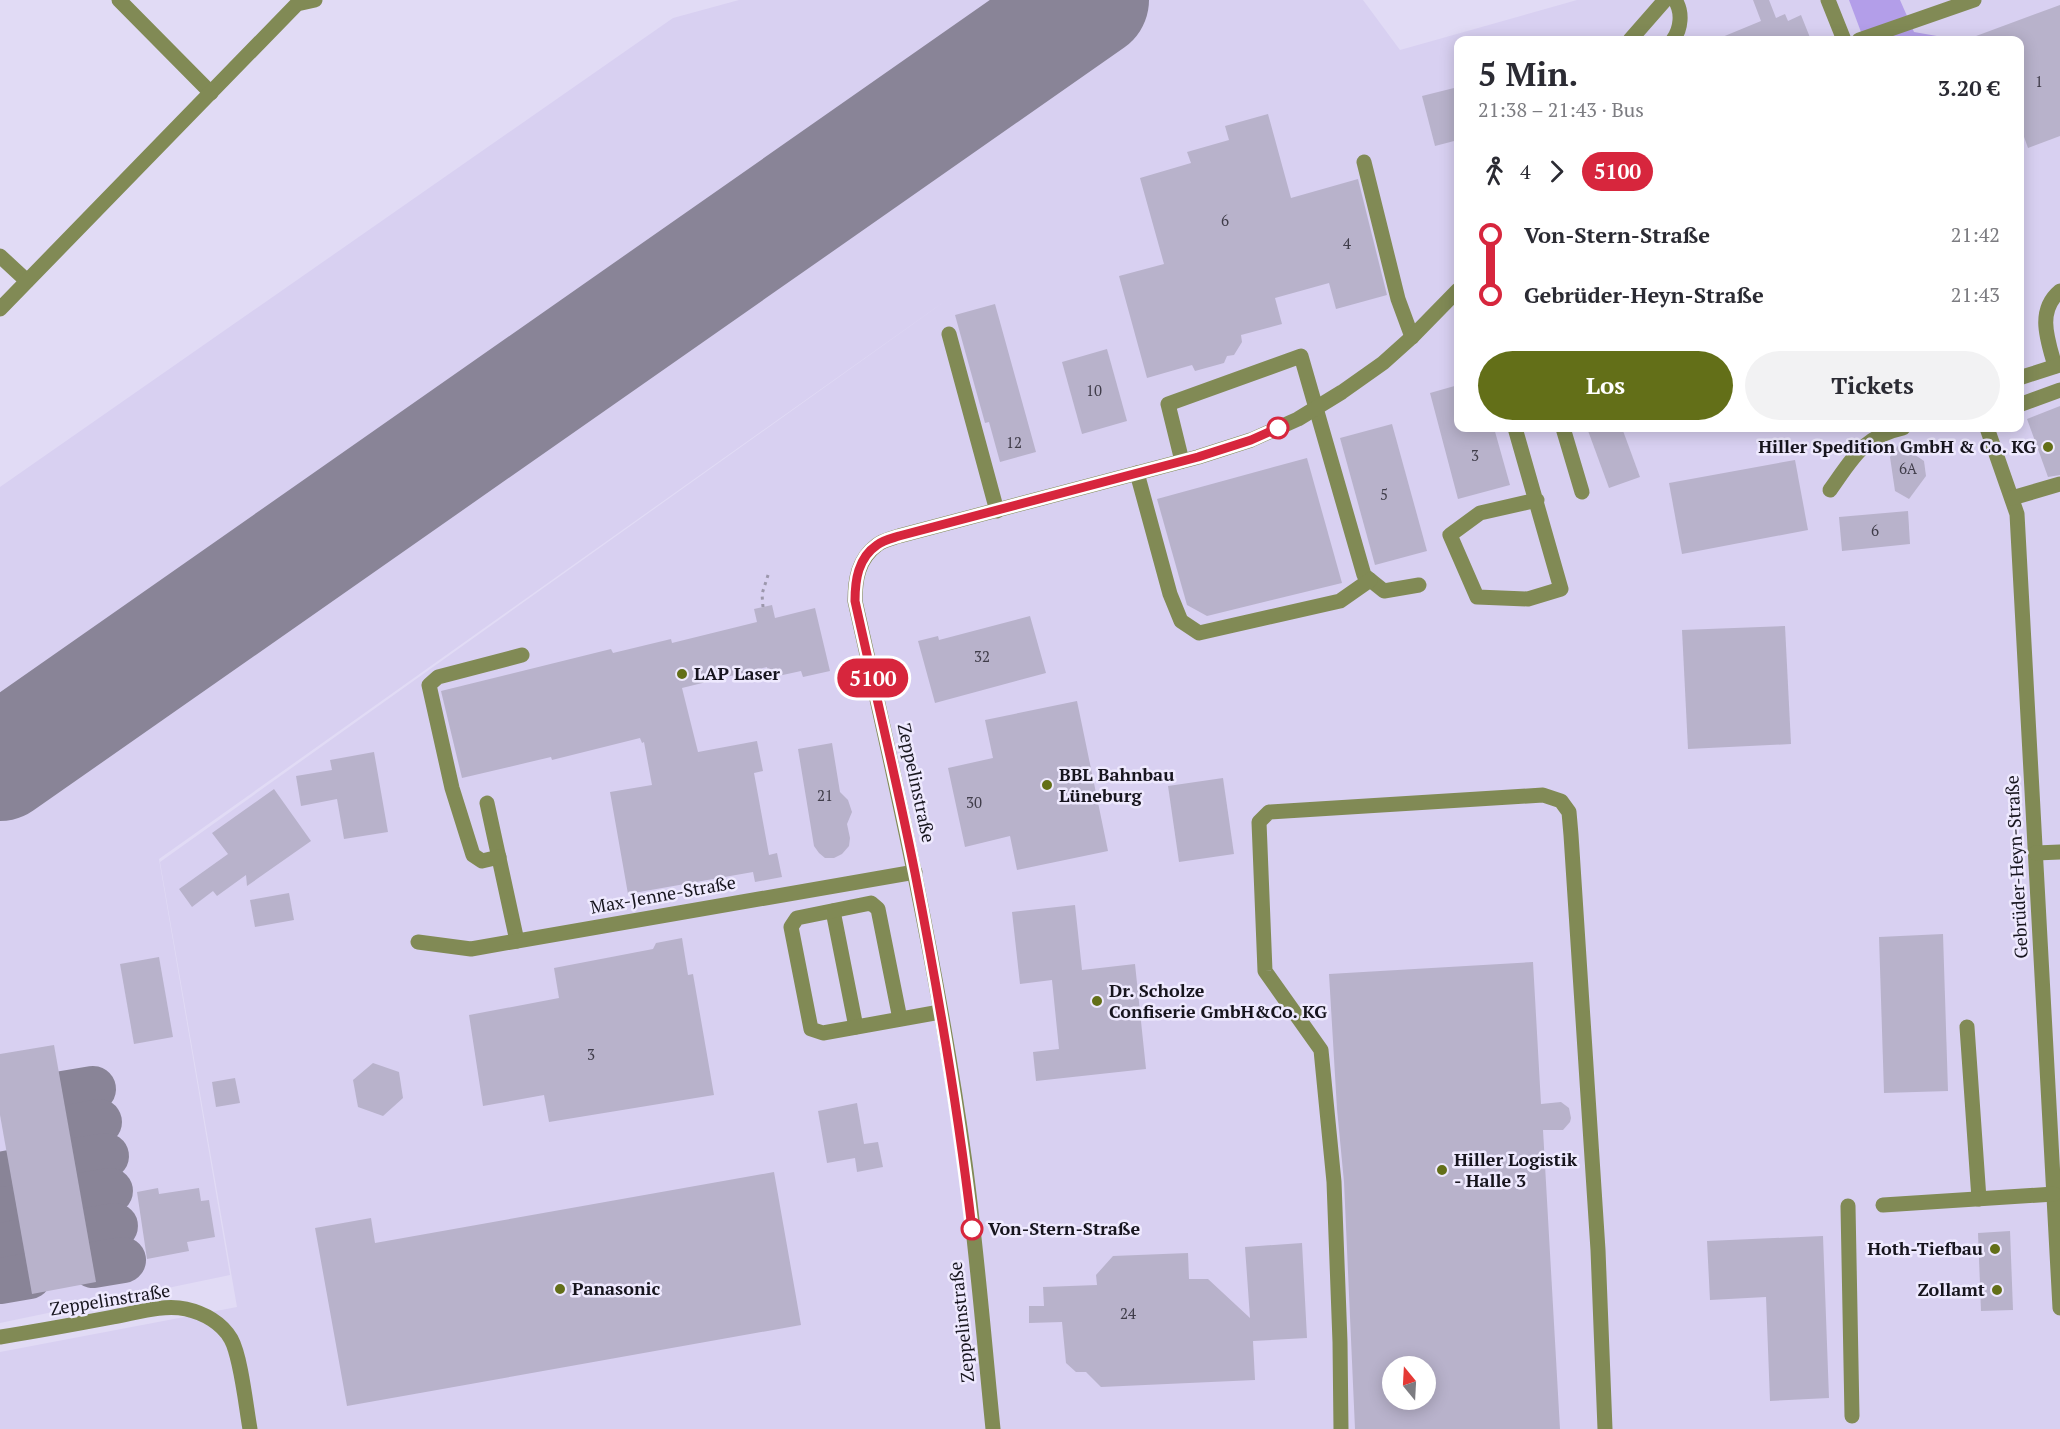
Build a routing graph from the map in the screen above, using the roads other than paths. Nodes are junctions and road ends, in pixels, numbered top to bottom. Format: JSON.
{"nodes":[{"id":1,"x":119,"y":0,"type":"edge"},
{"id":2,"x":315,"y":0,"type":"edge"},
{"id":3,"x":1665,"y":0,"type":"edge"},
{"id":4,"x":1675,"y":0,"type":"edge"},
{"id":5,"x":1828,"y":0,"type":"edge"},
{"id":6,"x":1974,"y":0,"type":"edge"},
{"id":7,"x":295,"y":2,"type":"edge"},
{"id":8,"x":1634,"y":36,"type":"edge"},
{"id":9,"x":1676,"y":36,"type":"edge"},
{"id":10,"x":1842,"y":36,"type":"edge"},
{"id":11,"x":1870,"y":36,"type":"edge"},
{"id":12,"x":211,"y":93,"type":"junction"},
{"id":13,"x":1364,"y":162,"type":"dead end"},
{"id":14,"x":0,"y":256,"type":"edge"},
{"id":15,"x":27,"y":281,"type":"junction"},
{"id":16,"x":2060,"y":291,"type":"edge"},
{"id":17,"x":1454,"y":299,"type":"edge"},
{"id":18,"x":0,"y":309,"type":"edge"},
{"id":19,"x":949,"y":334,"type":"dead end"},
{"id":20,"x":1412,"y":338,"type":"junction"},
{"id":21,"x":2058,"y":366,"type":"edge"},
{"id":22,"x":2024,"y":376,"type":"edge"},
{"id":23,"x":2060,"y":390,"type":"edge"},
{"id":24,"x":2024,"y":403,"type":"edge"},
{"id":25,"x":1316,"y":408,"type":"junction"},
{"id":26,"x":1516,"y":432,"type":"edge"},
{"id":27,"x":1564,"y":432,"type":"edge"},
{"id":28,"x":1888,"y":432,"type":"edge"},
{"id":29,"x":1988,"y":432,"type":"edge"},
{"id":30,"x":1182,"y":462,"type":"junction"},
{"id":31,"x":1137,"y":473,"type":"junction"},
{"id":32,"x":2060,"y":484,"type":"edge"},
{"id":33,"x":1830,"y":490,"type":"dead end"},
{"id":34,"x":1582,"y":492,"type":"dead end"},
{"id":35,"x":2012,"y":498,"type":"junction"},
{"id":36,"x":1537,"y":500,"type":"junction"},
{"id":37,"x":997,"y":511,"type":"junction"},
{"id":38,"x":1370,"y":580,"type":"junction"},
{"id":39,"x":1419,"y":585,"type":"dead end"},
{"id":40,"x":522,"y":655,"type":"dead end"},
{"id":41,"x":487,"y":803,"type":"dead end"},
{"id":42,"x":2060,"y":852,"type":"edge"},
{"id":43,"x":2036,"y":853,"type":"junction"},
{"id":44,"x":499,"y":857,"type":"junction"},
{"id":45,"x":915,"y":872,"type":"junction"},
{"id":46,"x":832,"y":911,"type":"junction"},
{"id":47,"x":517,"y":941,"type":"junction"},
{"id":48,"x":418,"y":942,"type":"dead end"},
{"id":49,"x":940,"y":1011,"type":"junction"},
{"id":50,"x":900,"y":1019,"type":"junction"},
{"id":51,"x":856,"y":1027,"type":"junction"},
{"id":52,"x":1967,"y":1027,"type":"dead end"},
{"id":53,"x":2054,"y":1194,"type":"junction"},
{"id":54,"x":1979,"y":1198,"type":"junction"},
{"id":55,"x":1882,"y":1205,"type":"dead end"},
{"id":56,"x":1848,"y":1206,"type":"dead end"},
{"id":57,"x":2060,"y":1308,"type":"edge"},
{"id":58,"x":0,"y":1337,"type":"edge"},
{"id":59,"x":1852,"y":1416,"type":"dead end"},
{"id":60,"x":250,"y":1429,"type":"edge"},
{"id":61,"x":993,"y":1429,"type":"edge"},
{"id":62,"x":1341,"y":1429,"type":"edge"},
{"id":63,"x":1605,"y":1429,"type":"edge"}],
"edges":[{"from":1,"to":12,"type":"street"},
{"from":2,"to":7,"type":"street"},
{"from":3,"to":8,"type":"street"},
{"from":4,"to":9,"type":"street"},
{"from":5,"to":10,"type":"street"},
{"from":6,"to":11,"type":"street"},
{"from":7,"to":12,"type":"street"},
{"from":12,"to":15,"type":"street"},
{"from":13,"to":20,"type":"street"},
{"from":14,"to":15,"type":"street"},
{"from":15,"to":18,"type":"street"},
{"from":16,"to":21,"type":"street"},
{"from":17,"to":20,"type":"street","name":"Zeppelinstraße"},
{"from":19,"to":37,"type":"street"},
{"from":20,"to":25,"type":"street","name":"Zeppelinstraße"},
{"from":21,"to":22,"type":"street"},
{"from":23,"to":24,"type":"street"},
{"from":25,"to":30,"type":"street","name":"Zeppelinstraße"},
{"from":25,"to":30,"type":"street"},
{"from":25,"to":38,"type":"street"},
{"from":26,"to":36,"type":"street"},
{"from":27,"to":34,"type":"street"},
{"from":28,"to":33,"type":"street"},
{"from":29,"to":35,"type":"street","name":"Gebrüder-Heyn-Straße"},
{"from":30,"to":31,"type":"street","name":"Zeppelinstraße"},
{"from":31,"to":37,"type":"street","name":"Zeppelinstraße"},
{"from":31,"to":38,"type":"street"},
{"from":32,"to":35,"type":"street"},
{"from":35,"to":43,"type":"street","name":"Gebrüder-Heyn-Straße"},
{"from":36,"to":36,"type":"street"},
{"from":37,"to":45,"type":"street","name":"Zeppelinstraße"},
{"from":38,"to":39,"type":"street"},
{"from":40,"to":44,"type":"street"},
{"from":41,"to":44,"type":"street"},
{"from":42,"to":43,"type":"street"},
{"from":43,"to":53,"type":"street","name":"Gebrüder-Heyn-Straße"},
{"from":44,"to":47,"type":"street"},
{"from":45,"to":47,"type":"street","name":"Max-Jenne-Straße"},
{"from":45,"to":49,"type":"street","name":"Zeppelinstraße"},
{"from":46,"to":50,"type":"street"},
{"from":46,"to":51,"type":"street"},
{"from":46,"to":51,"type":"street"},
{"from":47,"to":48,"type":"street","name":"Max-Jenne-Straße"},
{"from":49,"to":50,"type":"street"},
{"from":49,"to":61,"type":"street","name":"Zeppelinstraße"},
{"from":50,"to":51,"type":"street"},
{"from":52,"to":54,"type":"street"},
{"from":53,"to":54,"type":"street"},
{"from":53,"to":57,"type":"street","name":"Gebrüder-Heyn-Straße"},
{"from":54,"to":55,"type":"street"},
{"from":56,"to":59,"type":"street"},
{"from":58,"to":60,"type":"street","name":"Zeppelinstraße"},
{"from":62,"to":63,"type":"street"}]}
